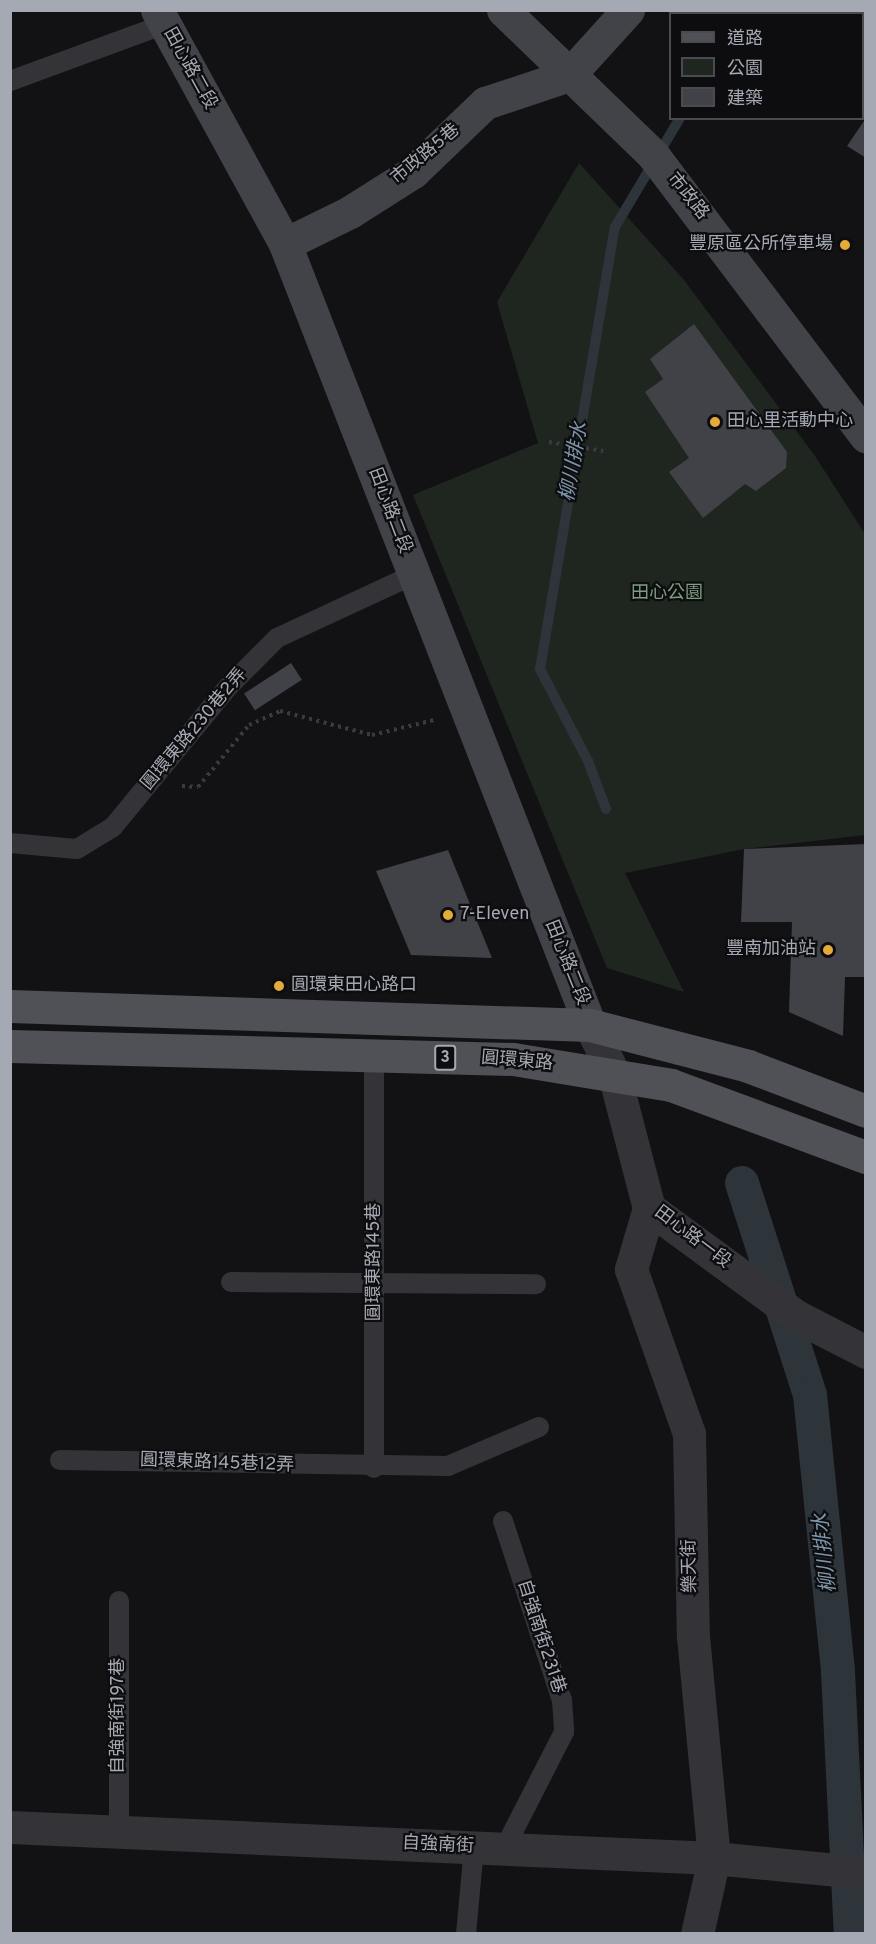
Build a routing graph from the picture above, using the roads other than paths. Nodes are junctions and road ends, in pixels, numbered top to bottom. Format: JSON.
{"nodes":[{"id":1,"x":503,"y":10,"type":"edge"},
{"id":2,"x":628,"y":10,"type":"edge"},
{"id":3,"x":161,"y":17,"type":"edge"},
{"id":4,"x":569,"y":75,"type":"junction"},
{"id":5,"x":10,"y":81,"type":"edge"},
{"id":6,"x":285,"y":244,"type":"junction"},
{"id":7,"x":866,"y":437,"type":"edge"},
{"id":8,"x":413,"y":575,"type":"junction"},
{"id":9,"x":10,"y":843,"type":"edge"},
{"id":10,"x":10,"y":1006,"type":"edge"},
{"id":11,"x":590,"y":1025,"type":"junction"},
{"id":12,"x":10,"y":1046,"type":"edge"},
{"id":13,"x":374,"y":1056,"type":"junction"},
{"id":14,"x":614,"y":1074,"type":"junction"},
{"id":15,"x":866,"y":1111,"type":"edge"},
{"id":16,"x":866,"y":1156,"type":"edge"},
{"id":17,"x":649,"y":1208,"type":"junction"},
{"id":18,"x":231,"y":1282,"type":"dead end"},
{"id":19,"x":376,"y":1282,"type":"junction"},
{"id":20,"x":536,"y":1284,"type":"dead end"},
{"id":21,"x":866,"y":1352,"type":"edge"},
{"id":22,"x":539,"y":1427,"type":"dead end"},
{"id":23,"x":60,"y":1460,"type":"dead end"},
{"id":24,"x":374,"y":1468,"type":"junction"},
{"id":25,"x":503,"y":1521,"type":"dead end"},
{"id":26,"x":119,"y":1601,"type":"dead end"},
{"id":27,"x":10,"y":1827,"type":"edge"},
{"id":28,"x":119,"y":1832,"type":"junction"},
{"id":29,"x":489,"y":1848,"type":"junction"},
{"id":30,"x":714,"y":1858,"type":"junction"},
{"id":31,"x":866,"y":1873,"type":"edge"},
{"id":32,"x":466,"y":1934,"type":"edge"},
{"id":33,"x":697,"y":1934,"type":"edge"}],
"edges":[{"from":1,"to":4,"type":"street","name":"市政路"},
{"from":2,"to":4,"type":"street"},
{"from":3,"to":5,"type":"lane"},
{"from":3,"to":6,"type":"street","name":"田心路二段"},
{"from":4,"to":6,"type":"street","name":"市政路5巷"},
{"from":4,"to":7,"type":"street","name":"市政路"},
{"from":6,"to":8,"type":"street","name":"田心路二段"},
{"from":8,"to":9,"type":"lane","name":"圓環東路230巷2弄"},
{"from":8,"to":11,"type":"street","name":"田心路二段"},
{"from":10,"to":11,"type":"main road"},
{"from":11,"to":14,"type":"street","name":"田心路一段"},
{"from":11,"to":15,"type":"main road"},
{"from":12,"to":13,"type":"main road","name":"圓環東路","number":"3"},
{"from":13,"to":14,"type":"main road","name":"圓環東路","number":"3"},
{"from":13,"to":19,"type":"lane","name":"圓環東路145巷"},
{"from":14,"to":16,"type":"main road","name":"圓環東路","number":"3"},
{"from":14,"to":17,"type":"street","name":"田心路一段"},
{"from":17,"to":21,"type":"street","name":"田心路一段"},
{"from":17,"to":30,"type":"street","name":"樂天街"},
{"from":18,"to":19,"type":"lane"},
{"from":19,"to":20,"type":"lane"},
{"from":19,"to":24,"type":"lane","name":"圓環東路145巷"},
{"from":22,"to":24,"type":"lane","name":"圓環東路145巷12弄"},
{"from":23,"to":24,"type":"lane","name":"圓環東路145巷12弄"},
{"from":25,"to":29,"type":"lane","name":"自強南街231巷"},
{"from":26,"to":28,"type":"lane","name":"自強南街197巷"},
{"from":27,"to":28,"type":"street","name":"自強南街"},
{"from":28,"to":29,"type":"street","name":"自強南街"},
{"from":29,"to":30,"type":"street","name":"自強南街"},
{"from":29,"to":32,"type":"lane"},
{"from":30,"to":31,"type":"street","name":"自強南街"},
{"from":30,"to":33,"type":"street","name":"樂天街"}]}
